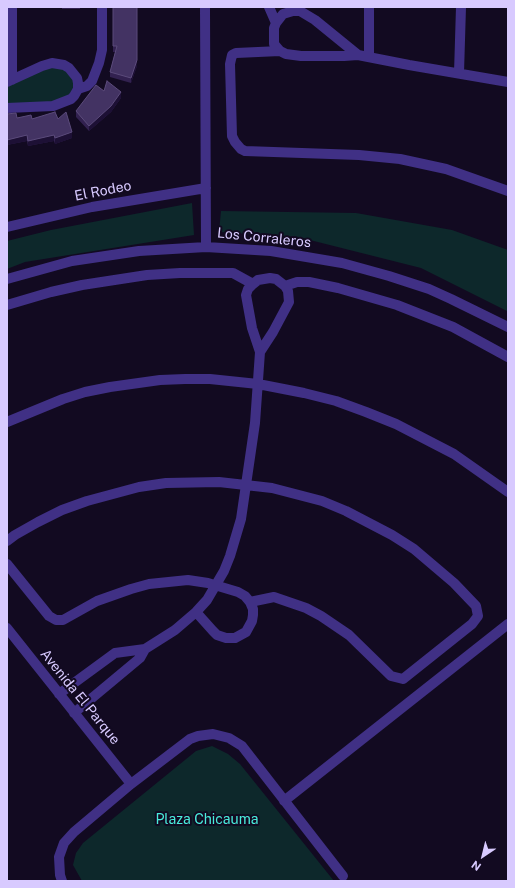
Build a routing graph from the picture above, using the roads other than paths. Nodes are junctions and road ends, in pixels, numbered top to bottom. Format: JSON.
{"nodes":[{"id":1,"x":12,"y":7,"type":"edge"},
{"id":2,"x":102,"y":7,"type":"edge"},
{"id":3,"x":205,"y":7,"type":"edge"},
{"id":4,"x":269,"y":7,"type":"edge"},
{"id":5,"x":369,"y":7,"type":"edge"},
{"id":6,"x":461,"y":7,"type":"edge"},
{"id":7,"x":276,"y":23,"type":"junction"},
{"id":8,"x":280,"y":51,"type":"junction"},
{"id":9,"x":358,"y":54,"type":"junction"},
{"id":10,"x":369,"y":57,"type":"junction"},
{"id":11,"x":459,"y":73,"type":"junction"},
{"id":12,"x":10,"y":81,"type":"edge"},
{"id":13,"x":508,"y":82,"type":"edge"},
{"id":14,"x":78,"y":89,"type":"junction"},
{"id":15,"x":7,"y":108,"type":"edge"},
{"id":16,"x":206,"y":188,"type":"junction"},
{"id":17,"x":508,"y":191,"type":"edge"},
{"id":18,"x":7,"y":227,"type":"edge"},
{"id":19,"x":206,"y":247,"type":"junction"},
{"id":20,"x":7,"y":279,"type":"edge"},
{"id":21,"x":253,"y":284,"type":"junction"},
{"id":22,"x":285,"y":286,"type":"junction"},
{"id":23,"x":7,"y":305,"type":"edge"},
{"id":24,"x":508,"y":327,"type":"edge"},
{"id":25,"x":260,"y":352,"type":"junction"},
{"id":26,"x":508,"y":357,"type":"edge"},
{"id":27,"x":258,"y":384,"type":"junction"},
{"id":28,"x":7,"y":422,"type":"edge"},
{"id":29,"x":246,"y":484,"type":"junction"},
{"id":30,"x":508,"y":492,"type":"edge"},
{"id":31,"x":7,"y":541,"type":"edge"},
{"id":32,"x":7,"y":564,"type":"edge"},
{"id":33,"x":216,"y":586,"type":"junction"},
{"id":34,"x":250,"y":602,"type":"junction"},
{"id":35,"x":196,"y":612,"type":"junction"},
{"id":36,"x":508,"y":624,"type":"edge"},
{"id":37,"x":7,"y":628,"type":"edge"},
{"id":38,"x":145,"y":649,"type":"junction"},
{"id":39,"x":59,"y":694,"type":"junction"},
{"id":40,"x":74,"y":713,"type":"junction"},
{"id":41,"x":131,"y":784,"type":"junction"},
{"id":42,"x":284,"y":801,"type":"junction"},
{"id":43,"x":343,"y":876,"type":"dead end"},
{"id":44,"x":62,"y":881,"type":"edge"}],
"edges":[{"from":1,"to":12,"type":"street"},
{"from":2,"to":14,"type":"street"},
{"from":3,"to":16,"type":"street"},
{"from":4,"to":7,"type":"street"},
{"from":5,"to":10,"type":"street"},
{"from":6,"to":11,"type":"street"},
{"from":7,"to":8,"type":"street"},
{"from":7,"to":9,"type":"street"},
{"from":8,"to":9,"type":"street"},
{"from":8,"to":17,"type":"street"},
{"from":9,"to":10,"type":"street"},
{"from":10,"to":11,"type":"street"},
{"from":11,"to":13,"type":"street"},
{"from":12,"to":14,"type":"street"},
{"from":14,"to":15,"type":"street"},
{"from":16,"to":18,"type":"street","name":"El Rodeo"},
{"from":16,"to":19,"type":"street"},
{"from":19,"to":20,"type":"street","name":"Los Corraleros"},
{"from":19,"to":24,"type":"street","name":"Los Corraleros"},
{"from":21,"to":22,"type":"street"},
{"from":21,"to":23,"type":"street"},
{"from":21,"to":25,"type":"street"},
{"from":22,"to":25,"type":"street"},
{"from":22,"to":26,"type":"street"},
{"from":25,"to":27,"type":"street"},
{"from":27,"to":28,"type":"street"},
{"from":27,"to":29,"type":"street"},
{"from":27,"to":30,"type":"street"},
{"from":29,"to":31,"type":"street"},
{"from":29,"to":33,"type":"street"},
{"from":29,"to":34,"type":"street"},
{"from":32,"to":33,"type":"street"},
{"from":33,"to":34,"type":"street"},
{"from":33,"to":35,"type":"street"},
{"from":34,"to":35,"type":"street"},
{"from":35,"to":38,"type":"street"},
{"from":36,"to":42,"type":"street"},
{"from":37,"to":39,"type":"street","name":"Avenida El Parque"},
{"from":38,"to":39,"type":"street"},
{"from":38,"to":40,"type":"street"},
{"from":39,"to":40,"type":"street","name":"Avenida El Parque"},
{"from":40,"to":41,"type":"street","name":"Avenida El Parque"},
{"from":41,"to":42,"type":"street"},
{"from":41,"to":44,"type":"street"},
{"from":42,"to":43,"type":"street"}]}
